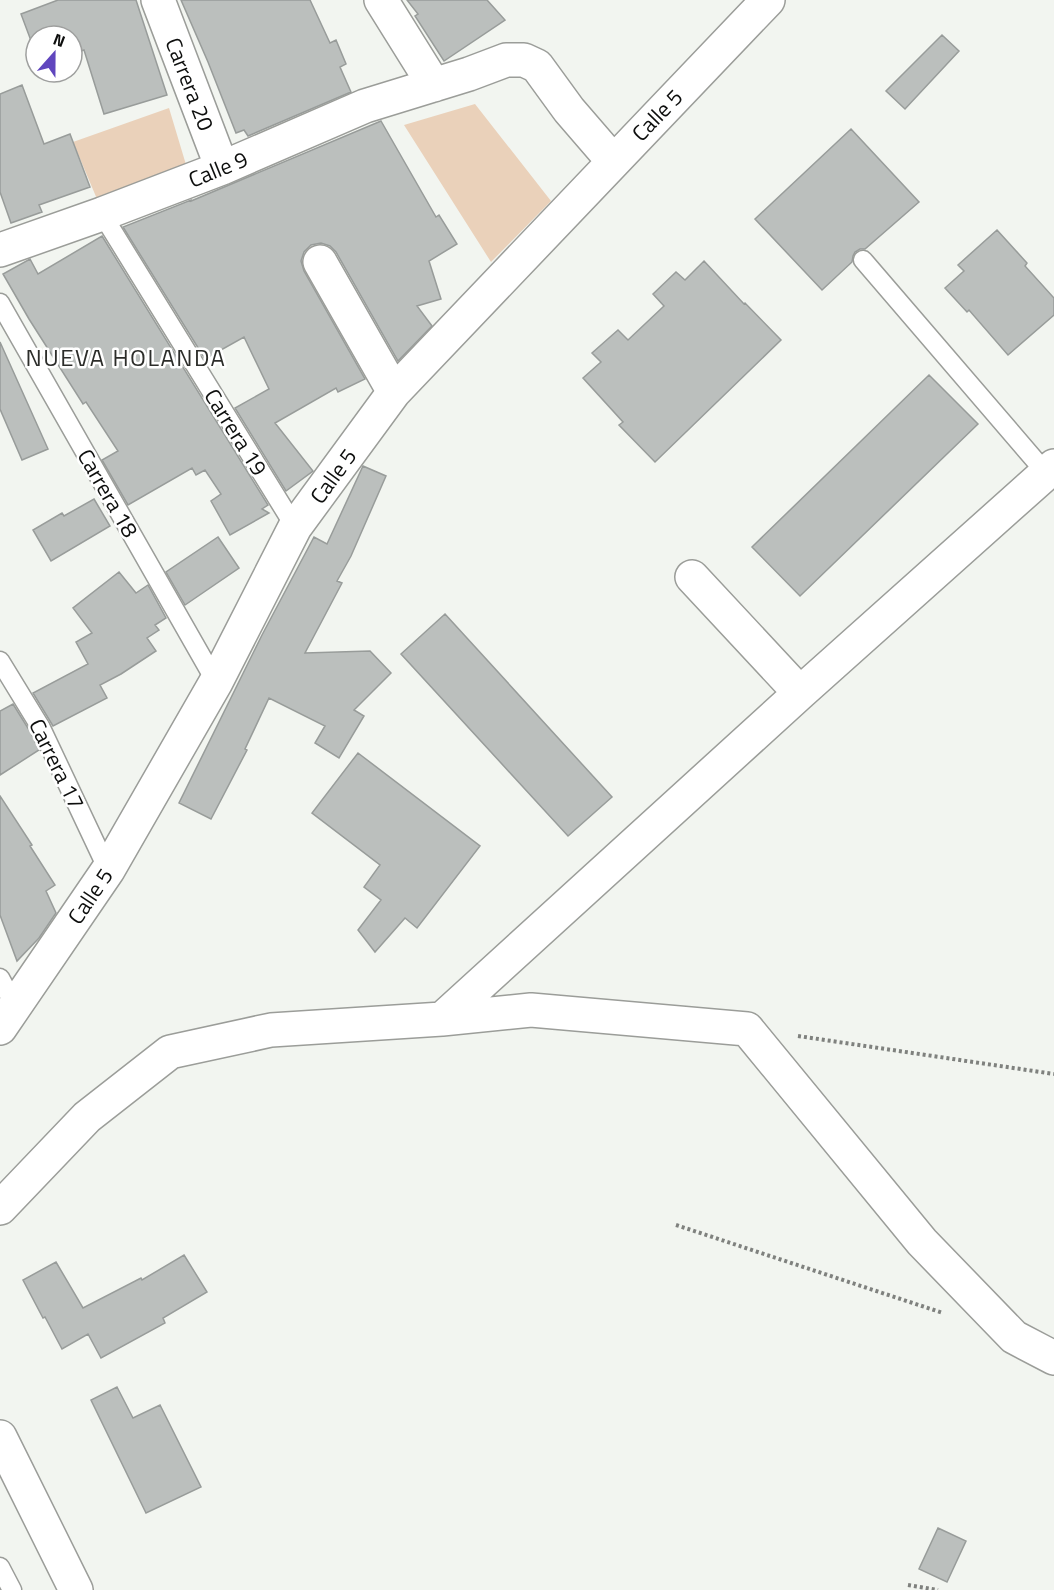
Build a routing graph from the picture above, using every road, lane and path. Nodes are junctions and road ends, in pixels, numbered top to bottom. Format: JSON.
{"nodes":[{"id":1,"x":158,"y":0,"type":"edge"},
{"id":2,"x":381,"y":0,"type":"edge"},
{"id":3,"x":768,"y":0,"type":"edge"},
{"id":4,"x":434,"y":85,"type":"junction"},
{"id":5,"x":613,"y":161,"type":"junction"},
{"id":6,"x":222,"y":168,"type":"junction"},
{"id":7,"x":102,"y":214,"type":"junction"},
{"id":8,"x":0,"y":250,"type":"edge"},
{"id":9,"x":863,"y":260,"type":"dead end"},
{"id":10,"x":320,"y":262,"type":"dead end"},
{"id":11,"x":0,"y":303,"type":"edge"},
{"id":12,"x":394,"y":392,"type":"junction"},
{"id":13,"x":1050,"y":470,"type":"edge"},
{"id":14,"x":295,"y":527,"type":"junction"},
{"id":15,"x":692,"y":577,"type":"dead end"},
{"id":16,"x":0,"y":661,"type":"edge"},
{"id":17,"x":216,"y":682,"type":"junction"},
{"id":18,"x":800,"y":693,"type":"junction"},
{"id":19,"x":108,"y":870,"type":"junction"},
{"id":20,"x":5,"y":1004,"type":"edge"},
{"id":21,"x":442,"y":1019,"type":"junction"},
{"id":22,"x":747,"y":1029,"type":"junction"},
{"id":23,"x":1054,"y":1074,"type":"edge"},
{"id":24,"x":0,"y":1208,"type":"edge"},
{"id":25,"x":676,"y":1225,"type":"dead end"},
{"id":26,"x":946,"y":1314,"type":"dead end"},
{"id":27,"x":1054,"y":1359,"type":"edge"},
{"id":28,"x":0,"y":1437,"type":"edge"},
{"id":29,"x":0,"y":1567,"type":"edge"},
{"id":30,"x":908,"y":1585,"type":"dead end"},
{"id":31,"x":12,"y":1590,"type":"edge"},
{"id":32,"x":76,"y":1590,"type":"edge"},
{"id":33,"x":938,"y":1590,"type":"edge"}],
"edges":[{"from":1,"to":6,"type":"street","name":"Carrera 20"},
{"from":2,"to":4,"type":"street"},
{"from":3,"to":5,"type":"street","name":"Calle 5"},
{"from":4,"to":5,"type":"street","name":"Calle 9"},
{"from":4,"to":6,"type":"street","name":"Calle 9"},
{"from":5,"to":12,"type":"street","name":"Calle 5"},
{"from":6,"to":7,"type":"street","name":"Calle 9"},
{"from":7,"to":8,"type":"street","name":"Calle 9"},
{"from":7,"to":14,"type":"lane","name":"Carrera 19"},
{"from":9,"to":13,"type":"lane"},
{"from":10,"to":12,"type":"street"},
{"from":11,"to":17,"type":"lane","name":"Carrera 18"},
{"from":12,"to":14,"type":"street","name":"Calle 5"},
{"from":13,"to":18,"type":"street"},
{"from":14,"to":17,"type":"street","name":"Calle 5"},
{"from":15,"to":18,"type":"street"},
{"from":16,"to":19,"type":"lane","name":"Carrera 17"},
{"from":17,"to":19,"type":"street","name":"Calle 5"},
{"from":18,"to":21,"type":"street"},
{"from":19,"to":20,"type":"street","name":"Calle 5"},
{"from":21,"to":22,"type":"street"},
{"from":21,"to":24,"type":"street"},
{"from":22,"to":23,"type":"path"},
{"from":22,"to":27,"type":"street"},
{"from":25,"to":26,"type":"path"},
{"from":28,"to":32,"type":"street"},
{"from":29,"to":31,"type":"lane"},
{"from":30,"to":33,"type":"path"}]}
